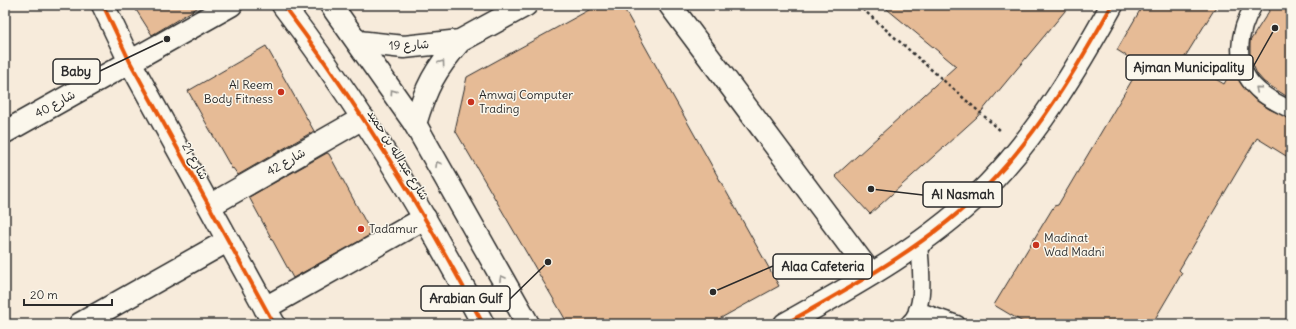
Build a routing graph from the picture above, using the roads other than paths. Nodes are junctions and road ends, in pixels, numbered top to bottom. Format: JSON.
{"nodes":[{"id":1,"x":103,"y":5,"type":"edge"},
{"id":2,"x":231,"y":5,"type":"edge"},
{"id":3,"x":283,"y":5,"type":"edge"},
{"id":4,"x":331,"y":5,"type":"edge"},
{"id":5,"x":526,"y":5,"type":"edge"},
{"id":6,"x":670,"y":5,"type":"edge"},
{"id":7,"x":1112,"y":5,"type":"edge"},
{"id":8,"x":1254,"y":5,"type":"edge"},
{"id":9,"x":460,"y":41,"type":"junction"},
{"id":10,"x":358,"y":42,"type":"junction"},
{"id":11,"x":130,"y":62,"type":"junction"},
{"id":12,"x":1291,"y":110,"type":"edge"},
{"id":13,"x":363,"y":118,"type":"junction"},
{"id":14,"x":415,"y":124,"type":"junction"},
{"id":15,"x":5,"y":132,"type":"edge"},
{"id":16,"x":208,"y":206,"type":"junction"},
{"id":17,"x":425,"y":218,"type":"junction"},
{"id":18,"x":227,"y":241,"type":"junction"},
{"id":19,"x":919,"y":242,"type":"junction"},
{"id":20,"x":870,"y":274,"type":"junction"},
{"id":21,"x":917,"y":310,"type":"junction"},
{"id":22,"x":269,"y":316,"type":"edge"},
{"id":23,"x":80,"y":324,"type":"edge"},
{"id":24,"x":483,"y":324,"type":"edge"},
{"id":25,"x":528,"y":324,"type":"edge"},
{"id":26,"x":785,"y":324,"type":"edge"},
{"id":27,"x":908,"y":324,"type":"edge"},
{"id":28,"x":958,"y":324,"type":"edge"}],
"edges":[{"from":1,"to":11,"type":"street","name":"شارع 21"},
{"from":2,"to":11,"type":"street","name":"شارع 40"},
{"from":3,"to":13,"type":"street","name":"شارع عبدالله بن حميد"},
{"from":4,"to":10,"type":"street"},
{"from":5,"to":9,"type":"street","name":"شارع 19"},
{"from":6,"to":20,"type":"street"},
{"from":7,"to":19,"type":"street"},
{"from":12,"to":8,"type":"lane","one_way":true},
{"from":9,"to":10,"type":"street","name":"شارع 19"},
{"from":14,"to":9,"type":"street","name":"شارع 19","one_way":true},
{"from":14,"to":10,"type":"street","one_way":true},
{"from":11,"to":15,"type":"street","name":"شارع 40"},
{"from":11,"to":16,"type":"street","name":"شارع 21"},
{"from":13,"to":16,"type":"street","name":"شارع 42"},
{"from":13,"to":17,"type":"street","name":"شارع عبدالله بن حميد"},
{"from":25,"to":14,"type":"street","one_way":true},
{"from":16,"to":18,"type":"street","name":"شارع 21"},
{"from":17,"to":22,"type":"street"},
{"from":17,"to":24,"type":"street","name":"شارع عبدالله بن حميد"},
{"from":18,"to":22,"type":"street","name":"شارع 21"},
{"from":18,"to":23,"type":"street"},
{"from":19,"to":20,"type":"street"},
{"from":19,"to":21,"type":"lane"},
{"from":20,"to":26,"type":"street"},
{"from":21,"to":27,"type":"lane"},
{"from":21,"to":28,"type":"lane"}]}
